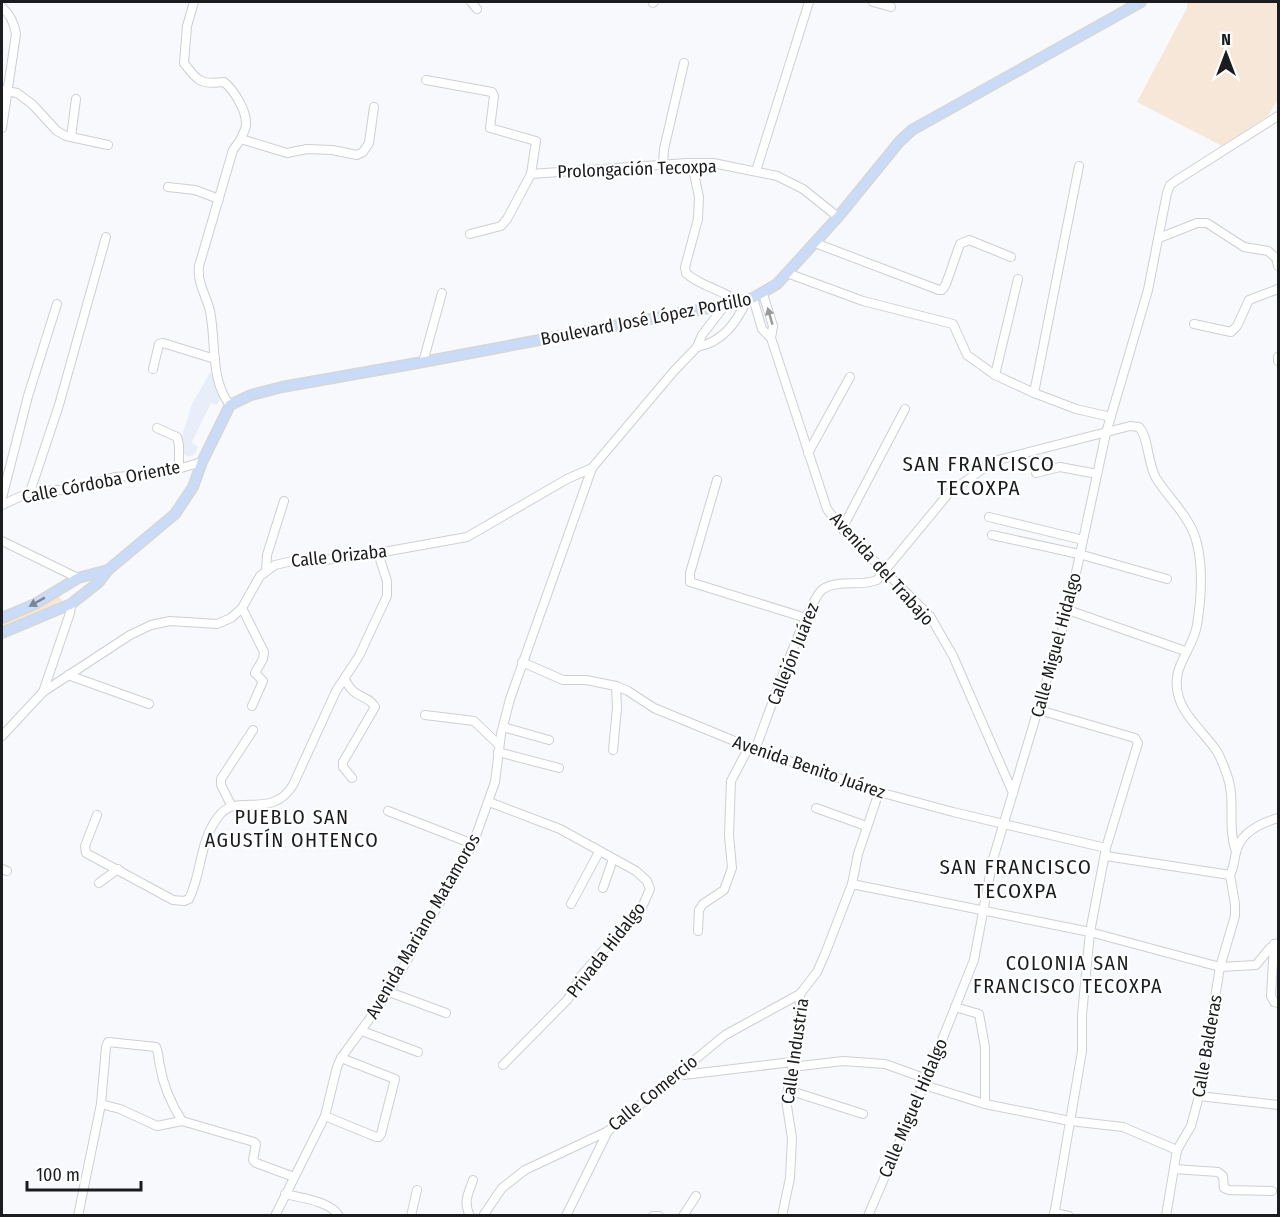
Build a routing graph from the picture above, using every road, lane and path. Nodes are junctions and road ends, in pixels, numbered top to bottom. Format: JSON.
{"nodes":[{"id":1,"x":194,"y":2,"type":"edge"},
{"id":2,"x":471,"y":2,"type":"edge"},
{"id":3,"x":809,"y":2,"type":"edge"},
{"id":4,"x":873,"y":2,"type":"edge"},
{"id":5,"x":1142,"y":2,"type":"edge"},
{"id":6,"x":2,"y":7,"type":"edge"},
{"id":7,"x":891,"y":7,"type":"dead end"},
{"id":8,"x":477,"y":9,"type":"dead end"},
{"id":9,"x":684,"y":63,"type":"dead end"},
{"id":10,"x":426,"y":80,"type":"dead end"},
{"id":11,"x":4,"y":91,"type":"edge"},
{"id":12,"x":76,"y":99,"type":"dead end"},
{"id":13,"x":374,"y":107,"type":"dead end"},
{"id":14,"x":1278,"y":116,"type":"edge"},
{"id":15,"x":2,"y":128,"type":"edge"},
{"id":16,"x":71,"y":137,"type":"junction"},
{"id":17,"x":241,"y":139,"type":"junction"},
{"id":18,"x":108,"y":145,"type":"dead end"},
{"id":19,"x":692,"y":164,"type":"junction"},
{"id":20,"x":663,"y":165,"type":"junction"},
{"id":21,"x":1079,"y":166,"type":"dead end"},
{"id":22,"x":756,"y":171,"type":"junction"},
{"id":23,"x":531,"y":174,"type":"junction"},
{"id":24,"x":168,"y":187,"type":"dead end"},
{"id":25,"x":219,"y":199,"type":"junction"},
{"id":26,"x":838,"y":218,"type":"junction"},
{"id":27,"x":470,"y":234,"type":"dead end"},
{"id":28,"x":106,"y":237,"type":"dead end"},
{"id":29,"x":1159,"y":238,"type":"junction"},
{"id":30,"x":815,"y":243,"type":"junction"},
{"id":31,"x":1011,"y":257,"type":"dead end"},
{"id":32,"x":1278,"y":266,"type":"edge"},
{"id":33,"x":787,"y":273,"type":"junction"},
{"id":34,"x":1018,"y":279,"type":"dead end"},
{"id":35,"x":1278,"y":289,"type":"edge"},
{"id":36,"x":442,"y":293,"type":"dead end"},
{"id":37,"x":764,"y":294,"type":"junction"},
{"id":38,"x":746,"y":300,"type":"junction"},
{"id":39,"x":57,"y":304,"type":"dead end"},
{"id":40,"x":725,"y":305,"type":"junction"},
{"id":41,"x":1194,"y":324,"type":"dead end"},
{"id":42,"x":771,"y":338,"type":"junction"},
{"id":43,"x":697,"y":347,"type":"junction"},
{"id":44,"x":215,"y":359,"type":"junction"},
{"id":45,"x":423,"y":362,"type":"junction"},
{"id":46,"x":153,"y":369,"type":"dead end"},
{"id":47,"x":995,"y":375,"type":"junction"},
{"id":48,"x":850,"y":377,"type":"dead end"},
{"id":49,"x":1034,"y":393,"type":"junction"},
{"id":50,"x":230,"y":405,"type":"junction"},
{"id":51,"x":905,"y":409,"type":"dead end"},
{"id":52,"x":1111,"y":417,"type":"junction"},
{"id":53,"x":157,"y":428,"type":"dead end"},
{"id":54,"x":1106,"y":433,"type":"junction"},
{"id":55,"x":808,"y":453,"type":"junction"},
{"id":56,"x":202,"y":462,"type":"junction"},
{"id":57,"x":180,"y":468,"type":"junction"},
{"id":58,"x":592,"y":468,"type":"junction"},
{"id":59,"x":1036,"y":473,"type":"dead end"},
{"id":60,"x":1097,"y":474,"type":"junction"},
{"id":61,"x":717,"y":480,"type":"dead end"},
{"id":62,"x":30,"y":492,"type":"junction"},
{"id":63,"x":2,"y":498,"type":"edge"},
{"id":64,"x":284,"y":501,"type":"dead end"},
{"id":65,"x":2,"y":505,"type":"edge"},
{"id":66,"x":989,"y":517,"type":"dead end"},
{"id":67,"x":842,"y":529,"type":"junction"},
{"id":68,"x":992,"y":535,"type":"dead end"},
{"id":69,"x":1083,"y":540,"type":"junction"},
{"id":70,"x":2,"y":541,"type":"edge"},
{"id":71,"x":378,"y":553,"type":"junction"},
{"id":72,"x":1079,"y":554,"type":"junction"},
{"id":73,"x":108,"y":570,"type":"junction"},
{"id":74,"x":266,"y":571,"type":"junction"},
{"id":75,"x":885,"y":572,"type":"junction"},
{"id":76,"x":78,"y":578,"type":"junction"},
{"id":77,"x":1167,"y":579,"type":"dead end"},
{"id":78,"x":62,"y":587,"type":"junction"},
{"id":79,"x":87,"y":593,"type":"junction"},
{"id":80,"x":70,"y":604,"type":"junction"},
{"id":81,"x":242,"y":608,"type":"junction"},
{"id":82,"x":1068,"y":610,"type":"junction"},
{"id":83,"x":2,"y":618,"type":"edge"},
{"id":84,"x":806,"y":618,"type":"junction"},
{"id":85,"x":2,"y":633,"type":"edge"},
{"id":86,"x":1185,"y":651,"type":"junction"},
{"id":87,"x":522,"y":662,"type":"junction"},
{"id":88,"x":68,"y":675,"type":"junction"},
{"id":89,"x":345,"y":679,"type":"junction"},
{"id":90,"x":616,"y":686,"type":"junction"},
{"id":91,"x":43,"y":692,"type":"junction"},
{"id":92,"x":149,"y":704,"type":"dead end"},
{"id":93,"x":252,"y":706,"type":"dead end"},
{"id":94,"x":1039,"y":710,"type":"junction"},
{"id":95,"x":425,"y":715,"type":"dead end"},
{"id":96,"x":503,"y":728,"type":"junction"},
{"id":97,"x":253,"y":730,"type":"dead end"},
{"id":98,"x":2,"y":736,"type":"edge"},
{"id":99,"x":549,"y":740,"type":"dead end"},
{"id":100,"x":499,"y":748,"type":"junction"},
{"id":101,"x":752,"y":748,"type":"junction"},
{"id":102,"x":613,"y":750,"type":"dead end"},
{"id":103,"x":559,"y":768,"type":"dead end"},
{"id":104,"x":352,"y":778,"type":"dead end"},
{"id":105,"x":879,"y":792,"type":"junction"},
{"id":106,"x":1013,"y":793,"type":"junction"},
{"id":107,"x":489,"y":802,"type":"junction"},
{"id":108,"x":231,"y":806,"type":"junction"},
{"id":109,"x":816,"y":808,"type":"dead end"},
{"id":110,"x":388,"y":811,"type":"dead end"},
{"id":111,"x":97,"y":815,"type":"dead end"},
{"id":112,"x":1278,"y":818,"type":"edge"},
{"id":113,"x":1004,"y":825,"type":"junction"},
{"id":114,"x":866,"y":826,"type":"junction"},
{"id":115,"x":473,"y":844,"type":"junction"},
{"id":116,"x":599,"y":852,"type":"junction"},
{"id":117,"x":1106,"y":852,"type":"junction"},
{"id":118,"x":1236,"y":852,"type":"junction"},
{"id":119,"x":613,"y":859,"type":"junction"},
{"id":120,"x":118,"y":869,"type":"junction"},
{"id":121,"x":1230,"y":875,"type":"junction"},
{"id":122,"x":99,"y":882,"type":"dead end"},
{"id":123,"x":852,"y":884,"type":"junction"},
{"id":124,"x":603,"y":888,"type":"dead end"},
{"id":125,"x":571,"y":904,"type":"dead end"},
{"id":126,"x":983,"y":911,"type":"junction"},
{"id":127,"x":698,"y":931,"type":"dead end"},
{"id":128,"x":1090,"y":932,"type":"junction"},
{"id":129,"x":1276,"y":944,"type":"edge"},
{"id":130,"x":1220,"y":967,"type":"junction"},
{"id":131,"x":389,"y":992,"type":"junction"},
{"id":132,"x":800,"y":994,"type":"junction"},
{"id":133,"x":1278,"y":1004,"type":"edge"},
{"id":134,"x":955,"y":1007,"type":"junction"},
{"id":135,"x":446,"y":1013,"type":"dead end"},
{"id":136,"x":362,"y":1031,"type":"junction"},
{"id":137,"x":418,"y":1052,"type":"dead end"},
{"id":138,"x":341,"y":1058,"type":"junction"},
{"id":139,"x":792,"y":1064,"type":"junction"},
{"id":140,"x":503,"y":1065,"type":"dead end"},
{"id":141,"x":674,"y":1076,"type":"junction"},
{"id":142,"x":925,"y":1082,"type":"junction"},
{"id":143,"x":788,"y":1090,"type":"junction"},
{"id":144,"x":1199,"y":1095,"type":"junction"},
{"id":145,"x":101,"y":1104,"type":"junction"},
{"id":146,"x":986,"y":1104,"type":"junction"},
{"id":147,"x":1278,"y":1105,"type":"edge"},
{"id":148,"x":863,"y":1114,"type":"dead end"},
{"id":149,"x":325,"y":1116,"type":"junction"},
{"id":150,"x":1070,"y":1120,"type":"junction"},
{"id":151,"x":182,"y":1121,"type":"junction"},
{"id":152,"x":608,"y":1131,"type":"junction"},
{"id":153,"x":1177,"y":1150,"type":"junction"},
{"id":154,"x":1174,"y":1169,"type":"junction"},
{"id":155,"x":294,"y":1177,"type":"junction"},
{"id":156,"x":473,"y":1180,"type":"dead end"},
{"id":157,"x":417,"y":1190,"type":"dead end"},
{"id":158,"x":1272,"y":1191,"type":"dead end"},
{"id":159,"x":285,"y":1194,"type":"junction"},
{"id":160,"x":696,"y":1196,"type":"dead end"},
{"id":161,"x":492,"y":1201,"type":"junction"},
{"id":162,"x":1054,"y":1214,"type":"edge"},
{"id":163,"x":78,"y":1215,"type":"edge"},
{"id":164,"x":275,"y":1215,"type":"edge"},
{"id":165,"x":339,"y":1215,"type":"edge"},
{"id":166,"x":411,"y":1215,"type":"edge"},
{"id":167,"x":470,"y":1215,"type":"edge"},
{"id":168,"x":483,"y":1215,"type":"edge"},
{"id":169,"x":492,"y":1215,"type":"edge"},
{"id":170,"x":566,"y":1215,"type":"edge"},
{"id":171,"x":653,"y":1215,"type":"edge"},
{"id":172,"x":659,"y":1215,"type":"edge"},
{"id":173,"x":683,"y":1215,"type":"edge"},
{"id":174,"x":782,"y":1215,"type":"edge"},
{"id":175,"x":868,"y":1215,"type":"edge"},
{"id":176,"x":1069,"y":1215,"type":"edge"},
{"id":177,"x":1166,"y":1215,"type":"edge"}],
"edges":[{"from":1,"to":17,"type":"street"},
{"from":2,"to":8,"type":"street"},
{"from":3,"to":22,"type":"street"},
{"from":4,"to":7,"type":"street"},
{"from":5,"to":26,"type":"main road","name":"Boulevard José López Portillo"},
{"from":6,"to":11,"type":"street"},
{"from":9,"to":20,"type":"street"},
{"from":10,"to":23,"type":"street"},
{"from":11,"to":15,"type":"street"},
{"from":11,"to":16,"type":"street"},
{"from":12,"to":16,"type":"street"},
{"from":13,"to":17,"type":"street"},
{"from":14,"to":29,"type":"street","name":"Calle Miguel Hidalgo"},
{"from":16,"to":18,"type":"street"},
{"from":17,"to":25,"type":"street"},
{"from":19,"to":20,"type":"street","name":"Prolongación Tecoxpa"},
{"from":19,"to":22,"type":"street","name":"Prolongación Tecoxpa"},
{"from":19,"to":38,"type":"street"},
{"from":20,"to":23,"type":"street","name":"Prolongación Tecoxpa"},
{"from":21,"to":49,"type":"street"},
{"from":22,"to":26,"type":"street","name":"Prolongación Tecoxpa"},
{"from":23,"to":27,"type":"street"},
{"from":24,"to":25,"type":"street"},
{"from":25,"to":44,"type":"street"},
{"from":26,"to":30,"type":"main road","name":"Boulevard José López Portillo"},
{"from":28,"to":62,"type":"street"},
{"from":29,"to":32,"type":"street"},
{"from":29,"to":52,"type":"street","name":"Calle Miguel Hidalgo"},
{"from":30,"to":31,"type":"street"},
{"from":30,"to":33,"type":"main road","name":"Boulevard José López Portillo"},
{"from":33,"to":37,"type":"main road","name":"Boulevard José López Portillo"},
{"from":33,"to":47,"type":"street"},
{"from":34,"to":47,"type":"street"},
{"from":35,"to":41,"type":"street"},
{"from":36,"to":45,"type":"street"},
{"from":37,"to":38,"type":"main road","name":"Boulevard José López Portillo"},
{"from":42,"to":37,"type":"street","name":"Avenida del Trabajo","one_way":true},
{"from":38,"to":40,"type":"main road","name":"Boulevard José López Portillo"},
{"from":38,"to":42,"type":"street","name":"Avenida del Trabajo"},
{"from":38,"to":43,"type":"street","name":"Avenida Mariano Matamoros"},
{"from":39,"to":63,"type":"street"},
{"from":40,"to":43,"type":"street","name":"Avenida Mariano Matamoros"},
{"from":40,"to":45,"type":"main road","name":"Boulevard José López Portillo"},
{"from":42,"to":55,"type":"street","name":"Avenida del Trabajo"},
{"from":43,"to":58,"type":"street","name":"Avenida Mariano Matamoros"},
{"from":44,"to":46,"type":"street"},
{"from":44,"to":50,"type":"street"},
{"from":45,"to":50,"type":"main road","name":"Boulevard José López Portillo"},
{"from":47,"to":49,"type":"street"},
{"from":48,"to":55,"type":"street"},
{"from":49,"to":52,"type":"street"},
{"from":50,"to":56,"type":"main road"},
{"from":51,"to":67,"type":"street"},
{"from":52,"to":54,"type":"street","name":"Calle Miguel Hidalgo"},
{"from":53,"to":57,"type":"street"},
{"from":54,"to":60,"type":"street","name":"Calle Miguel Hidalgo"},
{"from":54,"to":75,"type":"street"},
{"from":54,"to":86,"type":"street"},
{"from":55,"to":67,"type":"street","name":"Avenida del Trabajo"},
{"from":56,"to":57,"type":"street","name":"Calle Córdoba Oriente"},
{"from":56,"to":73,"type":"main road"},
{"from":57,"to":62,"type":"street","name":"Calle Córdoba Oriente"},
{"from":58,"to":71,"type":"street","name":"Calle Orizaba"},
{"from":58,"to":87,"type":"street","name":"Avenida Mariano Matamoros"},
{"from":59,"to":60,"type":"street"},
{"from":60,"to":69,"type":"street","name":"Calle Miguel Hidalgo"},
{"from":61,"to":84,"type":"street"},
{"from":62,"to":65,"type":"street","name":"Calle Córdoba Oriente"},
{"from":64,"to":74,"type":"street"},
{"from":66,"to":69,"type":"street"},
{"from":67,"to":75,"type":"street","name":"Avenida del Trabajo"},
{"from":68,"to":72,"type":"street"},
{"from":69,"to":72,"type":"street","name":"Calle Miguel Hidalgo"},
{"from":70,"to":76,"type":"street"},
{"from":71,"to":74,"type":"street","name":"Calle Orizaba"},
{"from":71,"to":89,"type":"street"},
{"from":72,"to":77,"type":"street"},
{"from":72,"to":82,"type":"street","name":"Calle Miguel Hidalgo"},
{"from":73,"to":76,"type":"main road"},
{"from":73,"to":79,"type":"main road"},
{"from":74,"to":81,"type":"street","name":"Calle Orizaba"},
{"from":75,"to":84,"type":"street","name":"Callejón Juárez"},
{"from":75,"to":106,"type":"street","name":"Avenida del Trabajo"},
{"from":76,"to":78,"type":"main road"},
{"from":76,"to":79,"type":"main road"},
{"from":78,"to":80,"type":"main road"},
{"from":78,"to":83,"type":"main road","one_way":true},
{"from":79,"to":80,"type":"main road"},
{"from":80,"to":85,"type":"main road"},
{"from":80,"to":91,"type":"street","name":"Calle Orizaba"},
{"from":81,"to":88,"type":"street","name":"Calle Orizaba"},
{"from":81,"to":93,"type":"street"},
{"from":82,"to":86,"type":"street"},
{"from":82,"to":94,"type":"street","name":"Calle Miguel Hidalgo"},
{"from":84,"to":101,"type":"street","name":"Callejón Juárez"},
{"from":86,"to":118,"type":"street"},
{"from":87,"to":90,"type":"street","name":"Avenida Benito Juárez"},
{"from":87,"to":96,"type":"street","name":"Avenida Mariano Matamoros"},
{"from":88,"to":91,"type":"street","name":"Calle Orizaba"},
{"from":88,"to":92,"type":"street"},
{"from":89,"to":104,"type":"street"},
{"from":89,"to":108,"type":"street"},
{"from":90,"to":101,"type":"street","name":"Avenida Benito Juárez"},
{"from":90,"to":102,"type":"street"},
{"from":91,"to":98,"type":"street","name":"Calle Orizaba"},
{"from":94,"to":106,"type":"street","name":"Calle Miguel Hidalgo"},
{"from":94,"to":117,"type":"street"},
{"from":95,"to":100,"type":"street"},
{"from":96,"to":99,"type":"street"},
{"from":96,"to":100,"type":"street","name":"Avenida Mariano Matamoros"},
{"from":97,"to":108,"type":"street"},
{"from":100,"to":103,"type":"street"},
{"from":100,"to":107,"type":"street","name":"Avenida Mariano Matamoros"},
{"from":101,"to":105,"type":"street","name":"Avenida Benito Juárez"},
{"from":101,"to":127,"type":"street","name":"Callejón Juárez"},
{"from":105,"to":113,"type":"street","name":"Avenida Benito Juárez"},
{"from":105,"to":114,"type":"street","name":"Calle Industria"},
{"from":106,"to":113,"type":"street","name":"Calle Miguel Hidalgo"},
{"from":107,"to":115,"type":"street","name":"Avenida Mariano Matamoros"},
{"from":107,"to":116,"type":"street","name":"Privada Hidalgo"},
{"from":108,"to":120,"type":"street"},
{"from":109,"to":114,"type":"street"},
{"from":110,"to":115,"type":"street"},
{"from":111,"to":120,"type":"street"},
{"from":112,"to":118,"type":"street"},
{"from":113,"to":117,"type":"street","name":"Avenida Benito Juárez"},
{"from":113,"to":126,"type":"street","name":"Calle Miguel Hidalgo"},
{"from":114,"to":123,"type":"street","name":"Calle Industria"},
{"from":115,"to":131,"type":"street","name":"Avenida Mariano Matamoros"},
{"from":116,"to":119,"type":"street","name":"Privada Hidalgo"},
{"from":116,"to":125,"type":"street"},
{"from":117,"to":121,"type":"street","name":"Avenida Benito Juárez"},
{"from":117,"to":128,"type":"street"},
{"from":118,"to":121,"type":"street"},
{"from":119,"to":124,"type":"street"},
{"from":119,"to":140,"type":"street","name":"Privada Hidalgo"},
{"from":120,"to":122,"type":"street"},
{"from":121,"to":130,"type":"street","name":"Calle Balderas"},
{"from":123,"to":126,"type":"street"},
{"from":123,"to":132,"type":"street","name":"Calle Industria"},
{"from":126,"to":128,"type":"street"},
{"from":126,"to":134,"type":"street","name":"Calle Miguel Hidalgo"},
{"from":128,"to":130,"type":"street"},
{"from":128,"to":150,"type":"street"},
{"from":129,"to":130,"type":"street"},
{"from":129,"to":133,"type":"street"},
{"from":130,"to":144,"type":"street","name":"Calle Balderas"},
{"from":131,"to":135,"type":"street"},
{"from":131,"to":136,"type":"street","name":"Avenida Mariano Matamoros"},
{"from":132,"to":139,"type":"street","name":"Calle Industria"},
{"from":132,"to":141,"type":"street","name":"Calle Comercio"},
{"from":134,"to":142,"type":"street","name":"Calle Miguel Hidalgo"},
{"from":134,"to":146,"type":"street"},
{"from":136,"to":137,"type":"street"},
{"from":136,"to":138,"type":"street","name":"Avenida Mariano Matamoros"},
{"from":138,"to":149,"type":"street","name":"Avenida Mariano Matamoros"},
{"from":138,"to":149,"type":"street"},
{"from":139,"to":141,"type":"street"},
{"from":139,"to":142,"type":"street"},
{"from":139,"to":143,"type":"street","name":"Calle Industria"},
{"from":141,"to":152,"type":"street","name":"Calle Comercio"},
{"from":142,"to":146,"type":"street"},
{"from":142,"to":175,"type":"street","name":"Calle Miguel Hidalgo"},
{"from":143,"to":148,"type":"street"},
{"from":143,"to":174,"type":"street","name":"Calle Industria"},
{"from":144,"to":147,"type":"street"},
{"from":144,"to":153,"type":"street","name":"Calle Balderas"},
{"from":145,"to":151,"type":"street"},
{"from":145,"to":151,"type":"street"},
{"from":145,"to":163,"type":"street"},
{"from":146,"to":150,"type":"street"},
{"from":149,"to":155,"type":"street","name":"Avenida Mariano Matamoros"},
{"from":150,"to":153,"type":"street"},
{"from":150,"to":162,"type":"street"},
{"from":151,"to":155,"type":"street"},
{"from":152,"to":161,"type":"street","name":"Calle Comercio"},
{"from":152,"to":170,"type":"street"},
{"from":153,"to":154,"type":"street","name":"Calle Balderas"},
{"from":154,"to":158,"type":"street"},
{"from":154,"to":177,"type":"street","name":"Calle Balderas"},
{"from":155,"to":159,"type":"street","name":"Avenida Mariano Matamoros"},
{"from":156,"to":167,"type":"street"},
{"from":157,"to":166,"type":"street"},
{"from":159,"to":164,"type":"street","name":"Avenida Mariano Matamoros"},
{"from":159,"to":165,"type":"street"},
{"from":160,"to":173,"type":"street"},
{"from":161,"to":168,"type":"street","name":"Calle Comercio"},
{"from":161,"to":169,"type":"street"},
{"from":162,"to":176,"type":"street"},
{"from":171,"to":172,"type":"street"}]}
